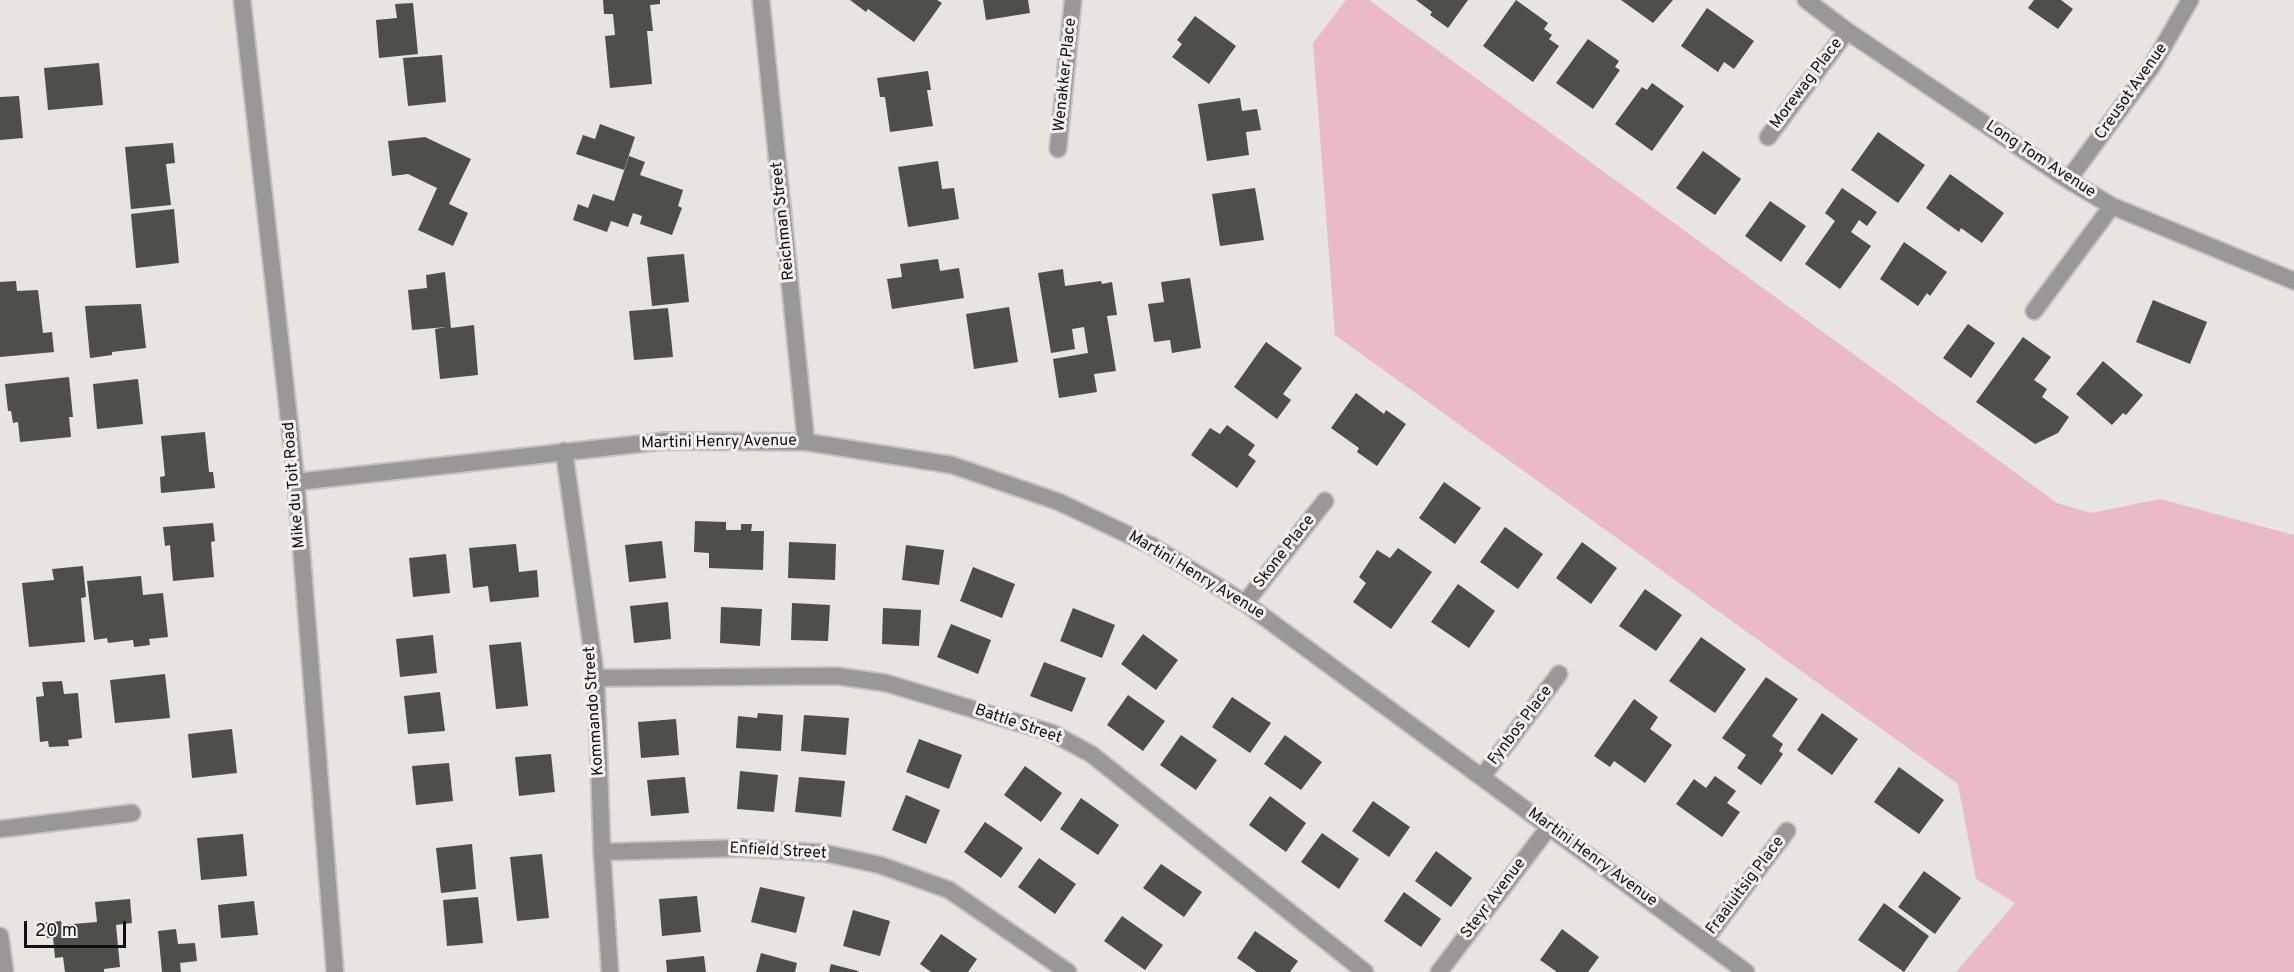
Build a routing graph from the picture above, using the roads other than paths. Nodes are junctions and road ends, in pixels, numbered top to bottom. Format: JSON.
{"nodes":[{"id":1,"x":242,"y":0,"type":"edge"},
{"id":2,"x":761,"y":0,"type":"edge"},
{"id":3,"x":1073,"y":0,"type":"edge"},
{"id":4,"x":1806,"y":0,"type":"edge"},
{"id":5,"x":2190,"y":0,"type":"edge"},
{"id":6,"x":1847,"y":31,"type":"junction"},
{"id":7,"x":1767,"y":137,"type":"dead end"},
{"id":8,"x":1058,"y":149,"type":"dead end"},
{"id":9,"x":2068,"y":180,"type":"junction"},
{"id":10,"x":2112,"y":206,"type":"junction"},
{"id":11,"x":2294,"y":281,"type":"edge"},
{"id":12,"x":2034,"y":311,"type":"dead end"},
{"id":13,"x":806,"y":442,"type":"junction"},
{"id":14,"x":564,"y":451,"type":"junction"},
{"id":15,"x":296,"y":482,"type":"junction"},
{"id":16,"x":1325,"y":501,"type":"dead end"},
{"id":17,"x":1245,"y":603,"type":"junction"},
{"id":18,"x":1559,"y":674,"type":"dead end"},
{"id":19,"x":596,"y":678,"type":"junction"},
{"id":20,"x":1482,"y":777,"type":"junction"},
{"id":21,"x":132,"y":813,"type":"dead end"},
{"id":22,"x":1549,"y":827,"type":"junction"},
{"id":23,"x":0,"y":829,"type":"edge"},
{"id":24,"x":1787,"y":831,"type":"dead end"},
{"id":25,"x":602,"y":852,"type":"junction"},
{"id":26,"x":0,"y":936,"type":"edge"},
{"id":27,"x":1705,"y":940,"type":"junction"},
{"id":28,"x":1737,"y":969,"type":"edge"},
{"id":29,"x":5,"y":972,"type":"edge"},
{"id":30,"x":335,"y":972,"type":"edge"},
{"id":31,"x":610,"y":972,"type":"edge"},
{"id":32,"x":1068,"y":972,"type":"edge"},
{"id":33,"x":1365,"y":972,"type":"edge"},
{"id":34,"x":1439,"y":972,"type":"edge"}],
"edges":[{"from":1,"to":15,"type":"street","name":"Mike du Toit Road"},
{"from":2,"to":13,"type":"street","name":"Reichman Street"},
{"from":3,"to":8,"type":"street","name":"Wenakker Place"},
{"from":4,"to":6,"type":"street","name":"Long Tom Avenue"},
{"from":5,"to":9,"type":"street","name":"Creusot Avenue"},
{"from":6,"to":7,"type":"street","name":"Morewag Place"},
{"from":6,"to":9,"type":"street","name":"Long Tom Avenue"},
{"from":9,"to":10,"type":"street","name":"Long Tom Avenue"},
{"from":10,"to":11,"type":"street","name":"Long Tom Avenue"},
{"from":10,"to":12,"type":"street"},
{"from":13,"to":14,"type":"street","name":"Martini Henry Avenue"},
{"from":13,"to":17,"type":"street","name":"Martini Henry Avenue"},
{"from":14,"to":15,"type":"street","name":"Martini Henry Avenue"},
{"from":14,"to":19,"type":"street","name":"Kommando Street"},
{"from":15,"to":30,"type":"street","name":"Mike du Toit Road"},
{"from":16,"to":17,"type":"street","name":"Skone Place"},
{"from":17,"to":20,"type":"street","name":"Martini Henry Avenue"},
{"from":18,"to":20,"type":"street","name":"Fynbos Place"},
{"from":19,"to":25,"type":"street","name":"Kommando Street"},
{"from":19,"to":33,"type":"street","name":"Battle Street"},
{"from":20,"to":22,"type":"street","name":"Martini Henry Avenue"},
{"from":21,"to":23,"type":"street"},
{"from":22,"to":27,"type":"street","name":"Martini Henry Avenue"},
{"from":22,"to":34,"type":"street","name":"Steyr Avenue"},
{"from":24,"to":27,"type":"street","name":"Fraaiuitsig Place"},
{"from":25,"to":31,"type":"street","name":"Kommando Street"},
{"from":25,"to":32,"type":"street","name":"Enfield Street"},
{"from":26,"to":29,"type":"street"},
{"from":27,"to":28,"type":"street","name":"Martini Henry Avenue"}]}
